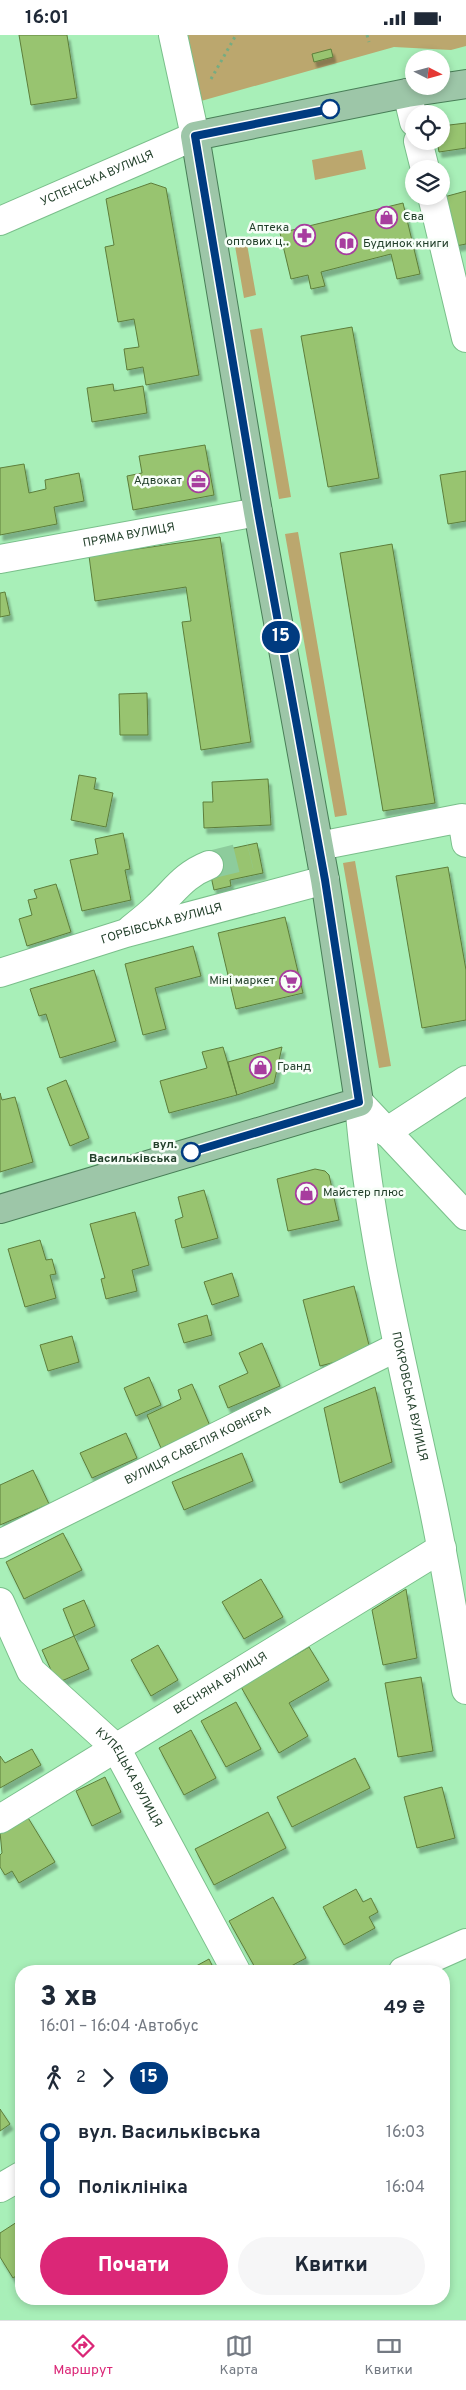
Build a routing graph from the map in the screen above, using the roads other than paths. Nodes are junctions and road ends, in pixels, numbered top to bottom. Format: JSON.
{"nodes":[{"id":1,"x":174,"y":35,"type":"edge"},
{"id":2,"x":466,"y":84,"type":"edge"},
{"id":3,"x":450,"y":86,"type":"edge"},
{"id":4,"x":405,"y":93,"type":"edge"},
{"id":5,"x":192,"y":125,"type":"junction"},
{"id":6,"x":435,"y":205,"type":"edge"},
{"id":7,"x":0,"y":221,"type":"edge"},
{"id":8,"x":459,"y":275,"type":"edge"},
{"id":9,"x":466,"y":338,"type":"edge"},
{"id":10,"x":258,"y":512,"type":"junction"},
{"id":11,"x":0,"y":559,"type":"edge"},
{"id":12,"x":466,"y":843,"type":"edge"},
{"id":13,"x":318,"y":847,"type":"junction"},
{"id":14,"x":209,"y":865,"type":"tunnel mouth"},
{"id":15,"x":325,"y":880,"type":"junction"},
{"id":16,"x":126,"y":933,"type":"junction"},
{"id":17,"x":0,"y":973,"type":"edge"},
{"id":18,"x":466,"y":1079,"type":"edge"},
{"id":19,"x":359,"y":1102,"type":"junction"},
{"id":20,"x":386,"y":1132,"type":"junction"},
{"id":21,"x":0,"y":1209,"type":"edge"},
{"id":22,"x":466,"y":1216,"type":"edge"},
{"id":23,"x":397,"y":1347,"type":"junction"},
{"id":24,"x":0,"y":1544,"type":"edge"},
{"id":25,"x":442,"y":1548,"type":"junction"},
{"id":26,"x":0,"y":1602,"type":"edge"},
{"id":27,"x":466,"y":1690,"type":"edge"},
{"id":28,"x":116,"y":1747,"type":"junction"},
{"id":29,"x":0,"y":1819,"type":"edge"},
{"id":30,"x":466,"y":1943,"type":"edge"},
{"id":31,"x":233,"y":1965,"type":"edge"},
{"id":32,"x":416,"y":1965,"type":"edge"},
{"id":33,"x":15,"y":2179,"type":"edge"},
{"id":34,"x":0,"y":2188,"type":"edge"}],
"edges":[{"from":1,"to":5,"type":"street","name":"ПОКРОВСЬКА ВУЛИЦЯ"},
{"from":2,"to":3,"type":"main road"},
{"from":4,"to":5,"type":"main road"},
{"from":5,"to":7,"type":"street","name":"УСПЕНСЬКА ВУЛИЦЯ"},
{"from":5,"to":10,"type":"main road","name":"ПОКРОВСЬКА ВУЛИЦЯ"},
{"from":6,"to":8,"type":"street"},
{"from":8,"to":9,"type":"street"},
{"from":10,"to":11,"type":"street","name":"ПРЯМА ВУЛИЦЯ"},
{"from":10,"to":13,"type":"main road","name":"ПОКРОВСЬКА ВУЛИЦЯ"},
{"from":12,"to":13,"type":"street"},
{"from":13,"to":15,"type":"main road","name":"ПОКРОВСЬКА ВУЛИЦЯ"},
{"from":14,"to":16,"type":"street"},
{"from":15,"to":16,"type":"street","name":"ГОРБІВСЬКА ВУЛИЦЯ"},
{"from":15,"to":19,"type":"main road","name":"ПОКРОВСЬКА ВУЛИЦЯ"},
{"from":16,"to":17,"type":"street","name":"ГОРБІВСЬКА ВУЛИЦЯ"},
{"from":18,"to":20,"type":"street"},
{"from":19,"to":20,"type":"street"},
{"from":19,"to":21,"type":"main road"},
{"from":19,"to":23,"type":"street","name":"ПОКРОВСЬКА ВУЛИЦЯ"},
{"from":20,"to":22,"type":"street"},
{"from":23,"to":24,"type":"street","name":"ВУЛИЦЯ САВЕЛІЯ КОВНЕРА"},
{"from":23,"to":25,"type":"street","name":"ПОКРОВСЬКА ВУЛИЦЯ"},
{"from":25,"to":27,"type":"street","name":"ПОКРОВСЬКА ВУЛИЦЯ"},
{"from":25,"to":28,"type":"street","name":"ВЕСНЯНА ВУЛИЦЯ"},
{"from":26,"to":28,"type":"street","name":"КУПЕЦЬКА ВУЛИЦЯ"},
{"from":28,"to":29,"type":"street","name":"ВЕСНЯНА ВУЛИЦЯ"},
{"from":28,"to":31,"type":"street","name":"КУПЕЦЬКА ВУЛИЦЯ"},
{"from":30,"to":32,"type":"street"},
{"from":33,"to":34,"type":"street"}]}
